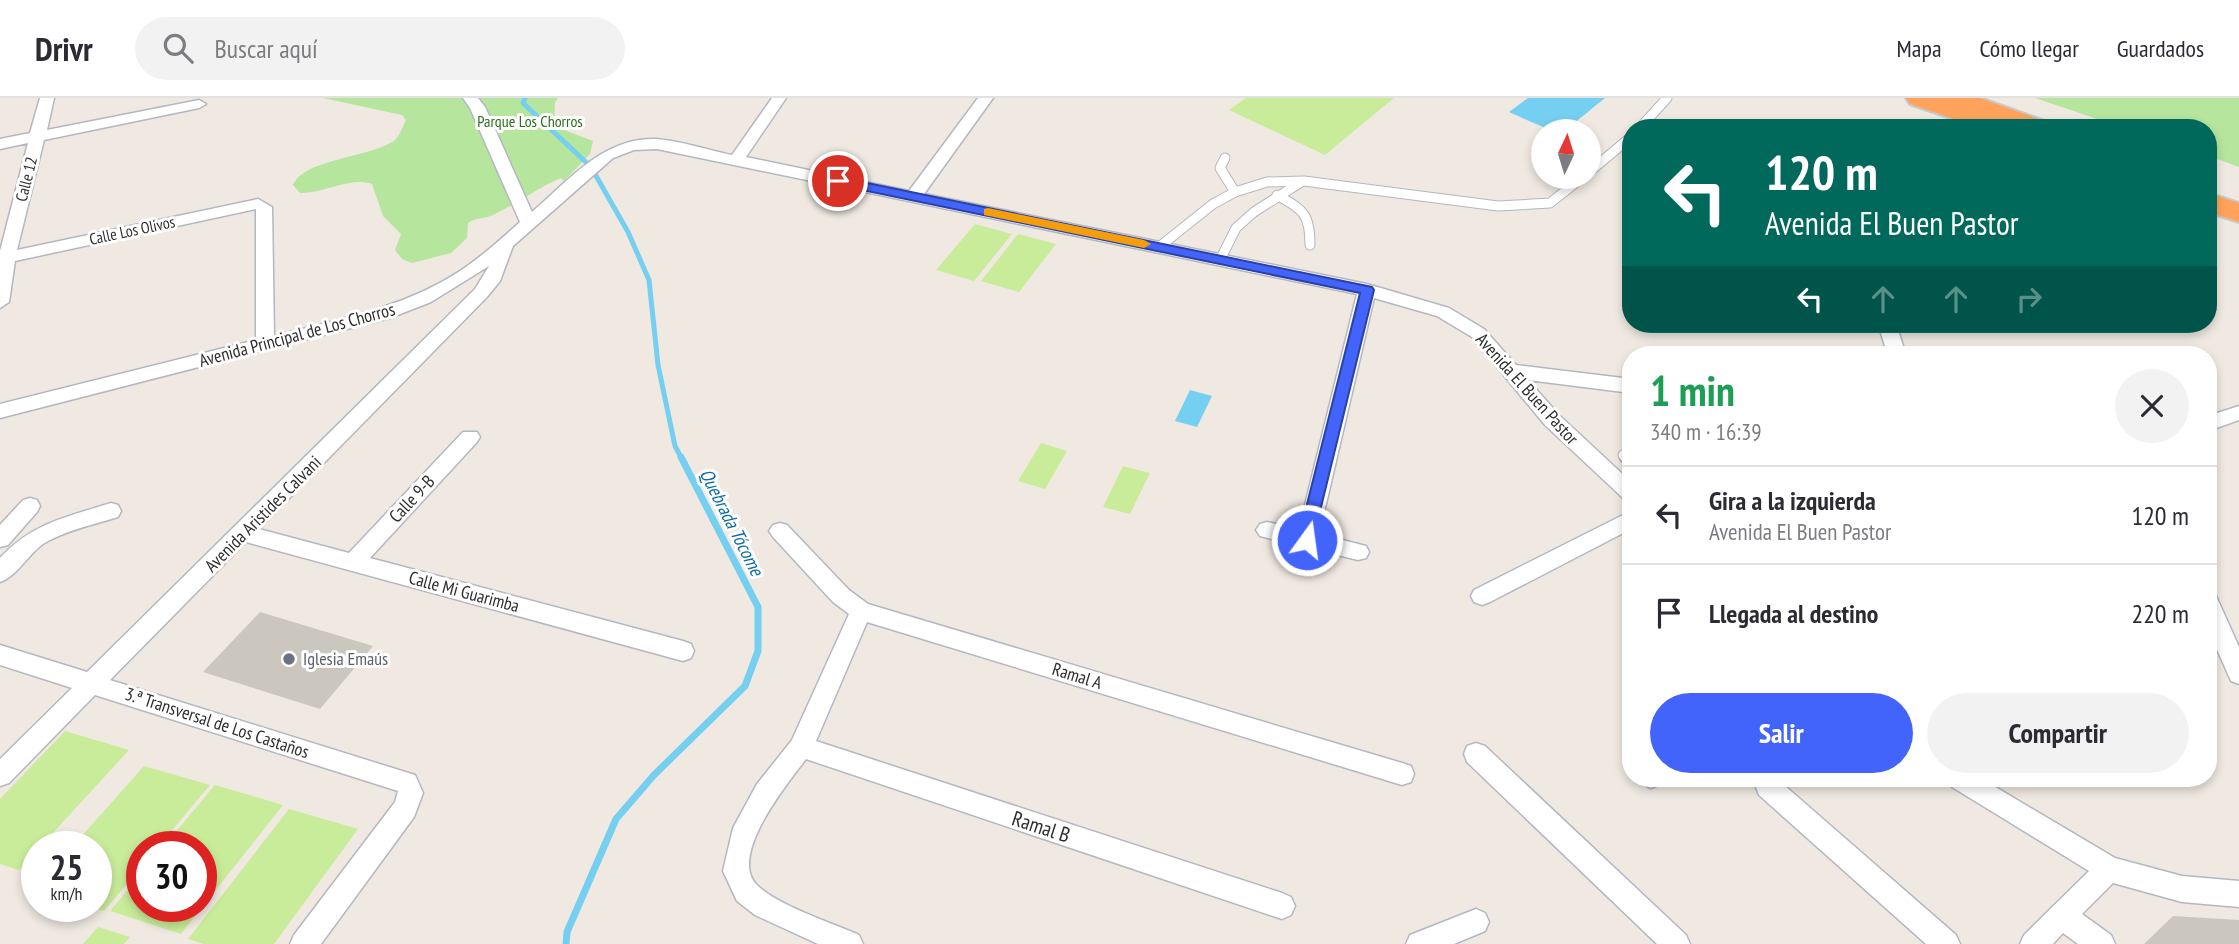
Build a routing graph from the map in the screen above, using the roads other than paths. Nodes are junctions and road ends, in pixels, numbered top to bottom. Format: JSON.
{"nodes":[{"id":1,"x":47,"y":98,"type":"edge"},
{"id":2,"x":470,"y":98,"type":"edge"},
{"id":3,"x":779,"y":98,"type":"edge"},
{"id":4,"x":986,"y":98,"type":"edge"},
{"id":5,"x":1667,"y":98,"type":"edge"},
{"id":6,"x":1920,"y":98,"type":"edge"},
{"id":7,"x":1954,"y":98,"type":"edge"},
{"id":8,"x":199,"y":104,"type":"dead end"},
{"id":9,"x":1648,"y":119,"type":"edge"},
{"id":10,"x":1977,"y":119,"type":"edge"},
{"id":11,"x":2012,"y":119,"type":"edge"},
{"id":12,"x":37,"y":136,"type":"junction"},
{"id":13,"x":0,"y":144,"type":"edge"},
{"id":14,"x":672,"y":146,"type":"joint"},
{"id":15,"x":1622,"y":146,"type":"edge"},
{"id":16,"x":1225,"y":158,"type":"dead end"},
{"id":17,"x":736,"y":160,"type":"junction"},
{"id":18,"x":1601,"y":163,"type":"edge"},
{"id":19,"x":1304,"y":181,"type":"junction"},
{"id":20,"x":2217,"y":187,"type":"edge"},
{"id":21,"x":1568,"y":189,"type":"edge"},
{"id":22,"x":1235,"y":192,"type":"junction"},
{"id":23,"x":2239,"y":194,"type":"edge"},
{"id":24,"x":1277,"y":195,"type":"junction"},
{"id":25,"x":914,"y":196,"type":"junction"},
{"id":26,"x":2217,"y":205,"type":"edge"},
{"id":27,"x":2239,"y":213,"type":"edge"},
{"id":28,"x":529,"y":223,"type":"junction"},
{"id":29,"x":510,"y":240,"type":"junction"},
{"id":30,"x":1310,"y":245,"type":"dead end"},
{"id":31,"x":1159,"y":247,"type":"junction"},
{"id":32,"x":3,"y":258,"type":"edge"},
{"id":33,"x":1220,"y":260,"type":"junction"},
{"id":34,"x":1367,"y":290,"type":"junction"},
{"id":35,"x":0,"y":302,"type":"edge"},
{"id":36,"x":265,"y":344,"type":"junction"},
{"id":37,"x":1510,"y":371,"type":"junction"},
{"id":38,"x":1622,"y":385,"type":"edge"},
{"id":39,"x":0,"y":411,"type":"edge"},
{"id":40,"x":2239,"y":413,"type":"edge"},
{"id":41,"x":2217,"y":420,"type":"edge"},
{"id":42,"x":470,"y":437,"type":"dead end"},
{"id":43,"x":1622,"y":486,"type":"edge"},
{"id":44,"x":30,"y":506,"type":"dead end"},
{"id":45,"x":111,"y":510,"type":"dead end"},
{"id":46,"x":1622,"y":524,"type":"edge"},
{"id":47,"x":1267,"y":530,"type":"dead end"},
{"id":48,"x":780,"y":531,"type":"dead end"},
{"id":49,"x":244,"y":533,"type":"junction"},
{"id":50,"x":0,"y":539,"type":"edge"},
{"id":51,"x":1307,"y":540,"type":"junction"},
{"id":52,"x":1358,"y":551,"type":"dead end"},
{"id":53,"x":354,"y":562,"type":"junction"},
{"id":54,"x":0,"y":573,"type":"edge"},
{"id":55,"x":1482,"y":596,"type":"dead end"},
{"id":56,"x":861,"y":611,"type":"junction"},
{"id":57,"x":2217,"y":623,"type":"edge"},
{"id":58,"x":683,"y":651,"type":"dead end"},
{"id":59,"x":0,"y":655,"type":"edge"},
{"id":60,"x":2239,"y":674,"type":"edge"},
{"id":61,"x":93,"y":683,"type":"junction"},
{"id":62,"x":801,"y":747,"type":"junction"},
{"id":63,"x":1476,"y":754,"type":"dead end"},
{"id":64,"x":1402,"y":774,"type":"dead end"},
{"id":65,"x":0,"y":775,"type":"edge"},
{"id":66,"x":1768,"y":787,"type":"dead end"},
{"id":67,"x":1974,"y":787,"type":"edge"},
{"id":68,"x":2109,"y":869,"type":"junction"},
{"id":69,"x":2239,"y":894,"type":"edge"},
{"id":70,"x":1282,"y":906,"type":"dead end"},
{"id":71,"x":2063,"y":917,"type":"junction"},
{"id":72,"x":1476,"y":922,"type":"dead end"},
{"id":73,"x":1421,"y":943,"type":"edge"},
{"id":74,"x":304,"y":944,"type":"edge"},
{"id":75,"x":849,"y":944,"type":"edge"},
{"id":76,"x":1676,"y":944,"type":"edge"},
{"id":77,"x":1946,"y":944,"type":"edge"},
{"id":78,"x":2034,"y":944,"type":"edge"},
{"id":79,"x":2101,"y":944,"type":"edge"}],
"edges":[{"from":1,"to":12,"type":"street","name":"Calle 12"},
{"from":2,"to":28,"type":"street"},
{"from":3,"to":17,"type":"street"},
{"from":4,"to":25,"type":"street"},
{"from":5,"to":9,"type":"lane"},
{"from":6,"to":10,"type":"highway"},
{"from":7,"to":11,"type":"highway"},
{"from":8,"to":12,"type":"street"},
{"from":12,"to":13,"type":"street"},
{"from":12,"to":32,"type":"street","name":"Calle 12"},
{"from":14,"to":17,"type":"street","name":"Avenida El Buen Pastor"},
{"from":14,"to":28,"type":"street","name":"Avenida Principal de Los Chorros"},
{"from":15,"to":18,"type":"lane"},
{"from":16,"to":22,"type":"lane"},
{"from":17,"to":25,"type":"street","name":"Avenida El Buen Pastor"},
{"from":19,"to":21,"type":"lane"},
{"from":19,"to":22,"type":"lane"},
{"from":19,"to":24,"type":"lane"},
{"from":20,"to":23,"type":"highway"},
{"from":22,"to":31,"type":"lane"},
{"from":24,"to":30,"type":"lane"},
{"from":24,"to":33,"type":"lane"},
{"from":25,"to":31,"type":"street","name":"Avenida El Buen Pastor"},
{"from":26,"to":27,"type":"highway"},
{"from":28,"to":29,"type":"street","name":"Avenida Principal de Los Chorros"},
{"from":29,"to":36,"type":"street","name":"Avenida Principal de Los Chorros"},
{"from":29,"to":49,"type":"street","name":"Avenida Aristides Calvani"},
{"from":31,"to":33,"type":"street","name":"Avenida El Buen Pastor"},
{"from":32,"to":35,"type":"street","name":"Calle 12"},
{"from":32,"to":36,"type":"street","name":"Calle Los Olivos"},
{"from":33,"to":34,"type":"street","name":"Avenida El Buen Pastor"},
{"from":34,"to":37,"type":"street","name":"Avenida El Buen Pastor"},
{"from":34,"to":51,"type":"street"},
{"from":36,"to":39,"type":"street","name":"Avenida Principal de Los Chorros"},
{"from":37,"to":38,"type":"street"},
{"from":37,"to":43,"type":"street","name":"Avenida El Buen Pastor"},
{"from":40,"to":41,"type":"street"},
{"from":42,"to":53,"type":"street","name":"Calle 9-B"},
{"from":44,"to":50,"type":"street"},
{"from":45,"to":54,"type":"street"},
{"from":46,"to":55,"type":"street"},
{"from":47,"to":51,"type":"street"},
{"from":48,"to":56,"type":"street","name":"Ramal A"},
{"from":49,"to":53,"type":"street","name":"Calle Mi Guarimba"},
{"from":49,"to":61,"type":"street","name":"Avenida Aristides Calvani"},
{"from":51,"to":52,"type":"street"},
{"from":53,"to":58,"type":"street","name":"Calle Mi Guarimba"},
{"from":56,"to":62,"type":"street"},
{"from":56,"to":64,"type":"street","name":"Ramal A"},
{"from":57,"to":60,"type":"street"},
{"from":59,"to":61,"type":"street","name":"3.ª Transversal de Los Castaños"},
{"from":61,"to":65,"type":"street","name":"Avenida Aristides Calvani"},
{"from":61,"to":74,"type":"street","name":"3.ª Transversal de Los Castaños"},
{"from":62,"to":70,"type":"street","name":"Ramal B"},
{"from":62,"to":75,"type":"street"},
{"from":63,"to":76,"type":"street"},
{"from":66,"to":77,"type":"street"},
{"from":67,"to":68,"type":"street"},
{"from":68,"to":69,"type":"street"},
{"from":68,"to":71,"type":"street"},
{"from":71,"to":78,"type":"street"},
{"from":71,"to":79,"type":"street"},
{"from":72,"to":73,"type":"street"}]}
